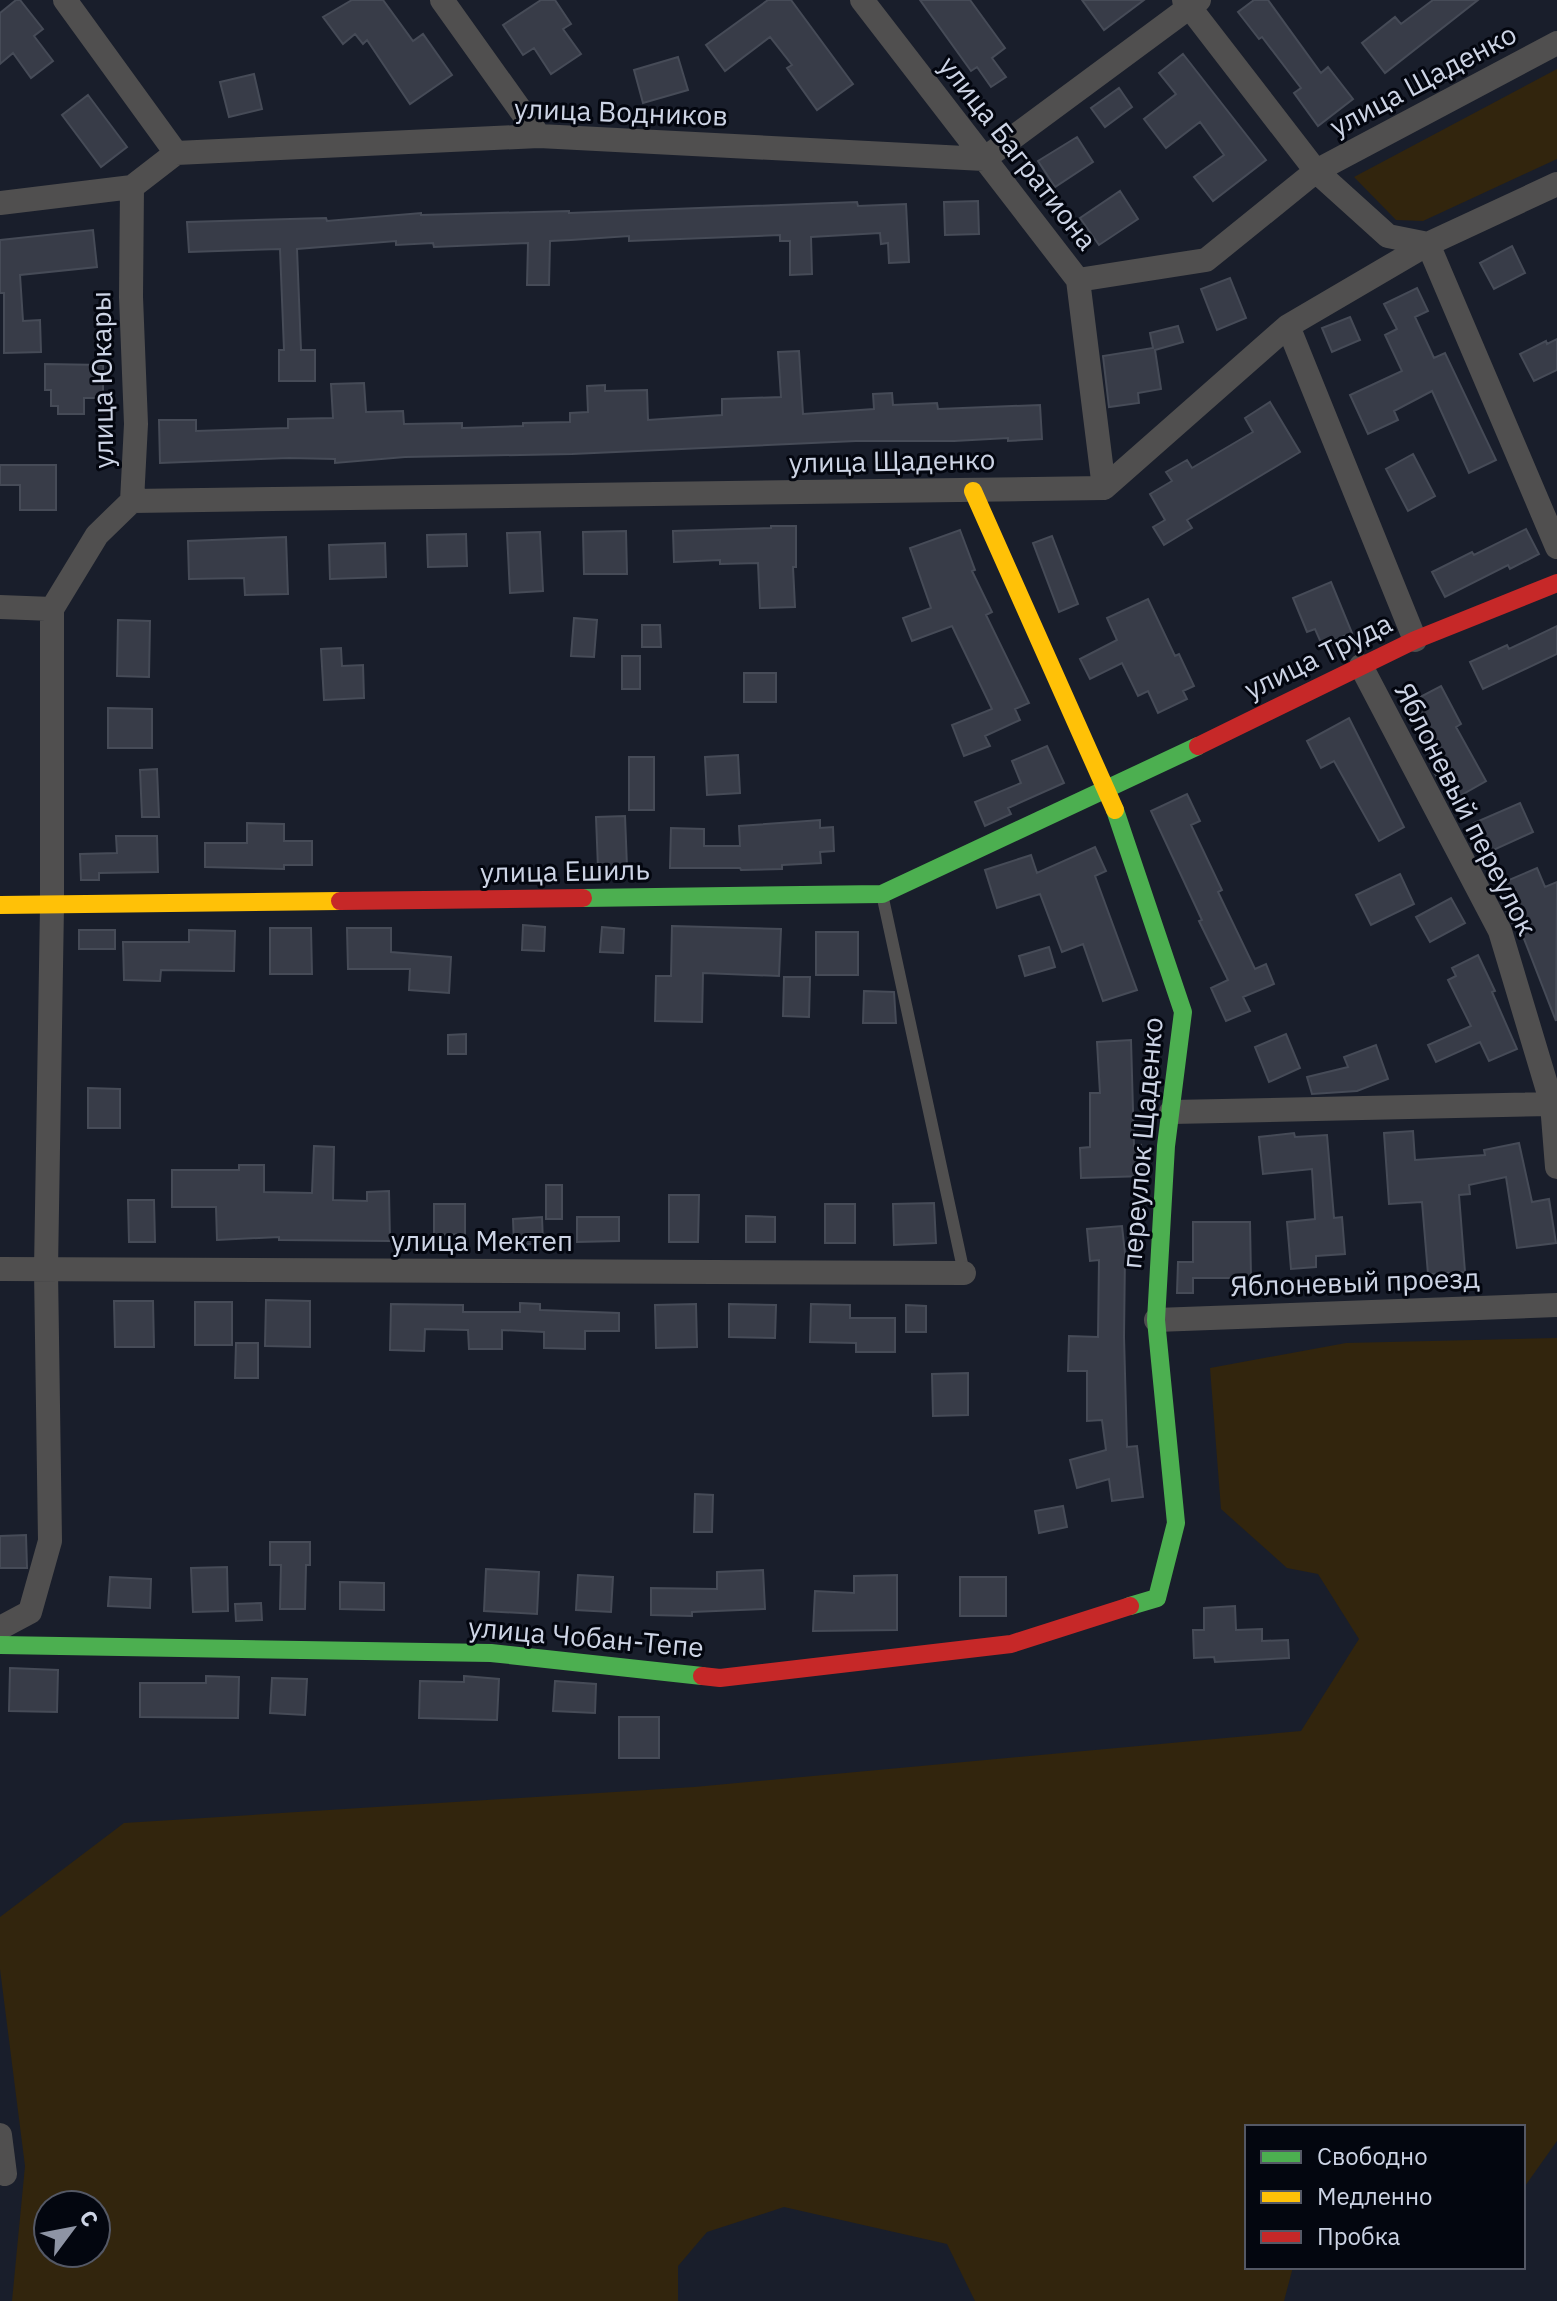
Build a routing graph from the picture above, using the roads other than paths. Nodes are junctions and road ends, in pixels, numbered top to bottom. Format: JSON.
{"nodes":[{"id":1,"x":65,"y":0,"type":"edge"},
{"id":2,"x":442,"y":0,"type":"edge"},
{"id":3,"x":862,"y":0,"type":"edge"},
{"id":4,"x":1191,"y":2,"type":"edge"},
{"id":5,"x":1557,"y":43,"type":"edge"},
{"id":6,"x":539,"y":136,"type":"junction"},
{"id":7,"x":176,"y":153,"type":"junction"},
{"id":8,"x":984,"y":159,"type":"junction"},
{"id":9,"x":1316,"y":171,"type":"junction"},
{"id":10,"x":1557,"y":184,"type":"edge"},
{"id":11,"x":132,"y":187,"type":"junction"},
{"id":12,"x":0,"y":203,"type":"edge"},
{"id":13,"x":1428,"y":244,"type":"junction"},
{"id":14,"x":1078,"y":280,"type":"junction"},
{"id":15,"x":1288,"y":326,"type":"junction"},
{"id":16,"x":1104,"y":488,"type":"junction"},
{"id":17,"x":973,"y":491,"type":"junction"},
{"id":18,"x":132,"y":501,"type":"junction"},
{"id":19,"x":1557,"y":547,"type":"edge"},
{"id":20,"x":1557,"y":583,"type":"edge"},
{"id":21,"x":0,"y":607,"type":"edge"},
{"id":22,"x":52,"y":609,"type":"junction"},
{"id":23,"x":1415,"y":640,"type":"junction"},
{"id":24,"x":1361,"y":666,"type":"junction"},
{"id":25,"x":1108,"y":790,"type":"junction"},
{"id":26,"x":882,"y":894,"type":"junction"},
{"id":27,"x":0,"y":905,"type":"edge"},
{"id":28,"x":52,"y":906,"type":"junction"},
{"id":29,"x":1552,"y":1104,"type":"junction"},
{"id":30,"x":1171,"y":1112,"type":"junction"},
{"id":31,"x":1557,"y":1167,"type":"edge"},
{"id":32,"x":0,"y":1269,"type":"edge"},
{"id":33,"x":46,"y":1270,"type":"junction"},
{"id":34,"x":964,"y":1273,"type":"joint"},
{"id":35,"x":1557,"y":1305,"type":"edge"},
{"id":36,"x":1156,"y":1320,"type":"junction"},
{"id":37,"x":1157,"y":1598,"type":"joint"},
{"id":38,"x":0,"y":1628,"type":"edge"},
{"id":39,"x":0,"y":1645,"type":"edge"},
{"id":40,"x":0,"y":2135,"type":"edge"},
{"id":41,"x":0,"y":2172,"type":"edge"}],
"edges":[{"from":1,"to":7,"type":"street"},
{"from":2,"to":6,"type":"street"},
{"from":3,"to":8,"type":"street","name":"улица Багратиона"},
{"from":4,"to":8,"type":"street"},
{"from":4,"to":9,"type":"street"},
{"from":5,"to":9,"type":"street","name":"улица Щаденко"},
{"from":6,"to":7,"type":"street","name":"улица Водников"},
{"from":6,"to":8,"type":"street","name":"улица Водников"},
{"from":7,"to":11,"type":"street"},
{"from":8,"to":14,"type":"street","name":"улица Багратиона"},
{"from":9,"to":13,"type":"street"},
{"from":9,"to":14,"type":"street","name":"улица Багратиона"},
{"from":10,"to":13,"type":"street"},
{"from":11,"to":12,"type":"street"},
{"from":11,"to":18,"type":"street","name":"улица Юкары"},
{"from":13,"to":15,"type":"street"},
{"from":13,"to":19,"type":"street"},
{"from":14,"to":16,"type":"street"},
{"from":15,"to":16,"type":"street"},
{"from":15,"to":23,"type":"street","name":"Яблоневый переулок"},
{"from":16,"to":17,"type":"street","name":"улица Щаденко"},
{"from":17,"to":18,"type":"street","name":"улица Щаденко"},
{"from":17,"to":25,"type":"street","name":"переулок Щаденко"},
{"from":18,"to":22,"type":"street","name":"улица Юкары"},
{"from":20,"to":23,"type":"street","name":"улица Труда"},
{"from":21,"to":22,"type":"street"},
{"from":22,"to":28,"type":"street"},
{"from":23,"to":24,"type":"street","name":"улица Труда"},
{"from":24,"to":25,"type":"street","name":"улица Труда"},
{"from":24,"to":29,"type":"street","name":"Яблоневый переулок"},
{"from":25,"to":26,"type":"street","name":"улица Ешиль"},
{"from":25,"to":30,"type":"street","name":"переулок Щаденко"},
{"from":26,"to":28,"type":"street","name":"улица Ешиль"},
{"from":26,"to":34,"type":"lane"},
{"from":27,"to":28,"type":"street","name":"улица Ешиль"},
{"from":28,"to":33,"type":"street"},
{"from":29,"to":30,"type":"street"},
{"from":29,"to":31,"type":"street","name":"Яблоневый переулок"},
{"from":30,"to":36,"type":"street","name":"переулок Щаденко"},
{"from":32,"to":33,"type":"street","name":"улица Мектеп"},
{"from":33,"to":34,"type":"street","name":"улица Мектеп"},
{"from":33,"to":38,"type":"street"},
{"from":35,"to":36,"type":"street","name":"Яблоневый проезд"},
{"from":36,"to":37,"type":"street","name":"переулок Щаденко"},
{"from":37,"to":39,"type":"street","name":"улица Чобан-Тепе"},
{"from":40,"to":41,"type":"street"}]}
